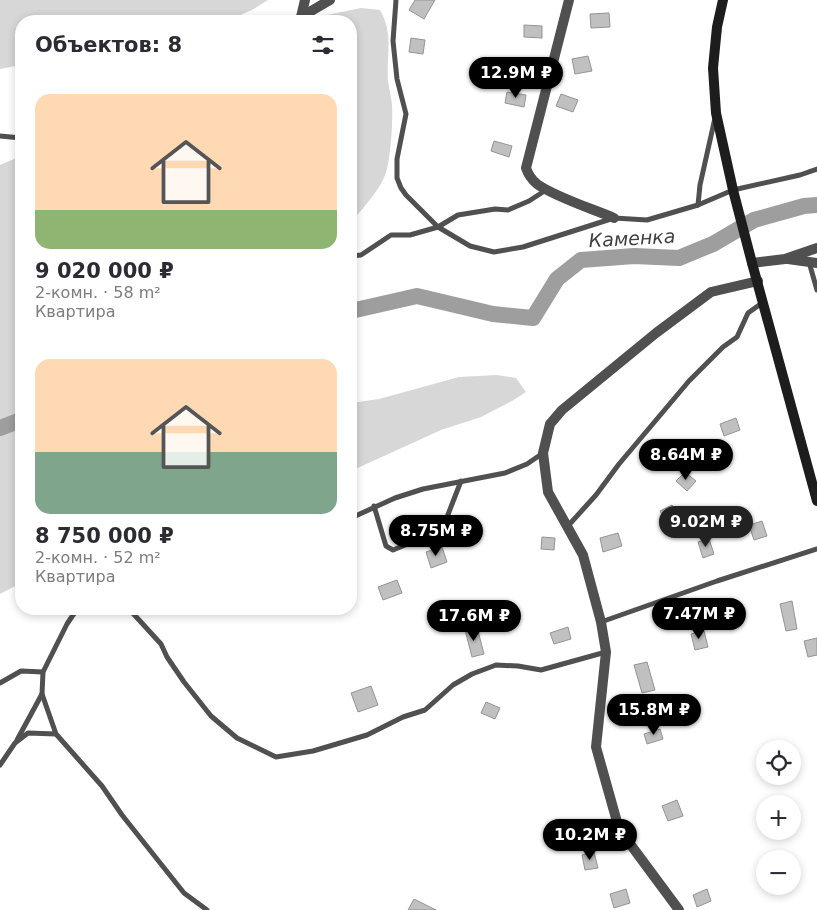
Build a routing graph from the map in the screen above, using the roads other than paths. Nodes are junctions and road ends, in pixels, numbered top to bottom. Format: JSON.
{"nodes":[{"id":1,"x":304,"y":0,"type":"edge"},
{"id":2,"x":330,"y":0,"type":"edge"},
{"id":3,"x":396,"y":0,"type":"edge"},
{"id":4,"x":569,"y":0,"type":"edge"},
{"id":5,"x":724,"y":0,"type":"edge"},
{"id":6,"x":298,"y":15,"type":"edge"},
{"id":7,"x":304,"y":15,"type":"edge"},
{"id":8,"x":716,"y":112,"type":"junction"},
{"id":9,"x":0,"y":136,"type":"edge"},
{"id":10,"x":15,"y":137,"type":"edge"},
{"id":11,"x":817,"y":169,"type":"edge"},
{"id":12,"x":547,"y":190,"type":"junction"},
{"id":13,"x":733,"y":190,"type":"junction"},
{"id":14,"x":698,"y":205,"type":"junction"},
{"id":15,"x":614,"y":218,"type":"junction"},
{"id":16,"x":438,"y":227,"type":"junction"},
{"id":17,"x":817,"y":248,"type":"edge"},
{"id":18,"x":357,"y":255,"type":"edge"},
{"id":19,"x":784,"y":259,"type":"junction"},
{"id":20,"x":813,"y":262,"type":"edge"},
{"id":21,"x":752,"y":263,"type":"junction"},
{"id":22,"x":758,"y":282,"type":"junction"},
{"id":23,"x":817,"y":290,"type":"edge"},
{"id":24,"x":763,"y":302,"type":"junction"},
{"id":25,"x":543,"y":453,"type":"junction"},
{"id":26,"x":461,"y":481,"type":"junction"},
{"id":27,"x":817,"y":501,"type":"edge"},
{"id":28,"x":374,"y":506,"type":"junction"},
{"id":29,"x":357,"y":515,"type":"edge"},
{"id":30,"x":567,"y":527,"type":"junction"},
{"id":31,"x":817,"y":549,"type":"edge"},
{"id":32,"x":73,"y":615,"type":"edge"},
{"id":33,"x":134,"y":615,"type":"edge"},
{"id":34,"x":601,"y":622,"type":"junction"},
{"id":35,"x":606,"y":652,"type":"junction"},
{"id":36,"x":42,"y":672,"type":"junction"},
{"id":37,"x":0,"y":683,"type":"edge"},
{"id":38,"x":42,"y":694,"type":"junction"},
{"id":39,"x":56,"y":734,"type":"junction"},
{"id":40,"x":15,"y":743,"type":"junction"},
{"id":41,"x":0,"y":764,"type":"edge"},
{"id":42,"x":207,"y":910,"type":"edge"},
{"id":43,"x":678,"y":910,"type":"edge"}],
"edges":[{"from":1,"to":6,"type":"street"},
{"from":2,"to":7,"type":"street"},
{"from":3,"to":16,"type":"lane"},
{"from":4,"to":12,"type":"street"},
{"from":5,"to":8,"type":"main road"},
{"from":8,"to":13,"type":"main road"},
{"from":8,"to":14,"type":"lane"},
{"from":9,"to":10,"type":"lane"},
{"from":11,"to":13,"type":"lane"},
{"from":12,"to":15,"type":"street"},
{"from":12,"to":16,"type":"lane"},
{"from":13,"to":14,"type":"lane"},
{"from":13,"to":21,"type":"main road"},
{"from":14,"to":15,"type":"lane"},
{"from":15,"to":16,"type":"lane"},
{"from":16,"to":18,"type":"lane"},
{"from":17,"to":19,"type":"street"},
{"from":19,"to":20,"type":"street"},
{"from":19,"to":21,"type":"street"},
{"from":20,"to":23,"type":"lane"},
{"from":21,"to":22,"type":"main road"},
{"from":22,"to":24,"type":"main road"},
{"from":22,"to":25,"type":"street"},
{"from":24,"to":27,"type":"main road"},
{"from":24,"to":30,"type":"lane"},
{"from":25,"to":26,"type":"lane"},
{"from":25,"to":30,"type":"street"},
{"from":26,"to":28,"type":"lane"},
{"from":26,"to":28,"type":"lane"},
{"from":28,"to":29,"type":"lane"},
{"from":30,"to":34,"type":"street"},
{"from":31,"to":34,"type":"lane"},
{"from":32,"to":36,"type":"lane"},
{"from":33,"to":35,"type":"lane"},
{"from":34,"to":35,"type":"street"},
{"from":35,"to":43,"type":"street"},
{"from":36,"to":37,"type":"lane"},
{"from":36,"to":38,"type":"lane"},
{"from":38,"to":39,"type":"lane"},
{"from":38,"to":40,"type":"lane"},
{"from":39,"to":40,"type":"lane"},
{"from":39,"to":42,"type":"lane"},
{"from":40,"to":41,"type":"lane"}]}
